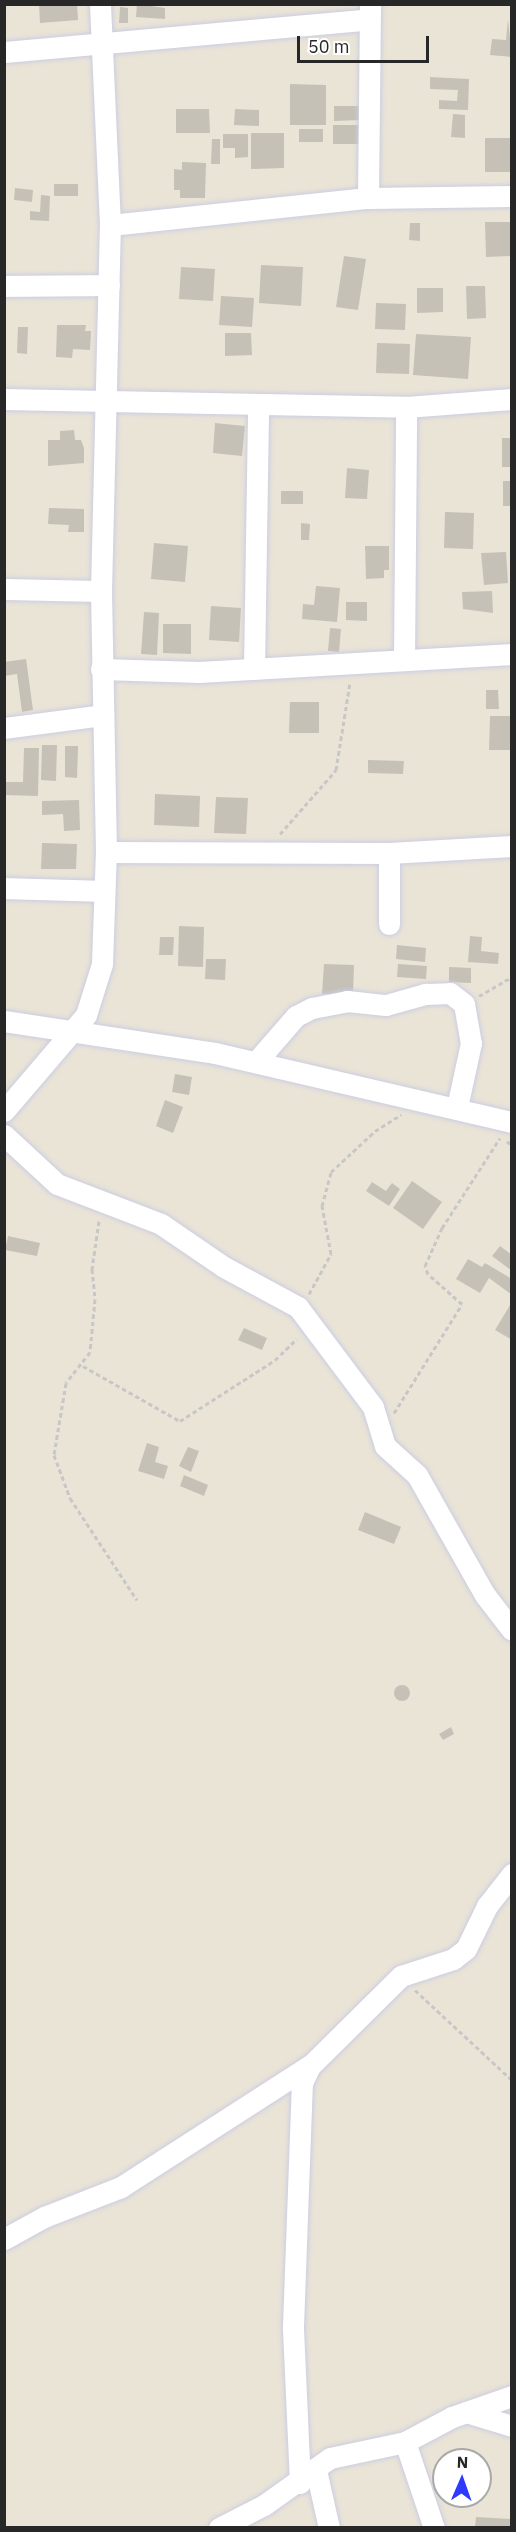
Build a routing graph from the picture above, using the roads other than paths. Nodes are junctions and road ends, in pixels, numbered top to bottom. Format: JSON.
{"nodes":[{"id":1,"x":100,"y":4,"type":"edge"},
{"id":2,"x":368,"y":12,"type":"edge"},
{"id":3,"x":102,"y":43,"type":"junction"},
{"id":4,"x":4,"y":52,"type":"edge"},
{"id":5,"x":512,"y":196,"type":"edge"},
{"id":6,"x":368,"y":198,"type":"junction"},
{"id":7,"x":110,"y":225,"type":"junction"},
{"id":8,"x":109,"y":285,"type":"junction"},
{"id":9,"x":4,"y":286,"type":"edge"},
{"id":10,"x":105,"y":398,"type":"junction"},
{"id":11,"x":4,"y":399,"type":"edge"},
{"id":12,"x":512,"y":399,"type":"edge"},
{"id":13,"x":258,"y":404,"type":"junction"},
{"id":14,"x":406,"y":407,"type":"junction"},
{"id":15,"x":4,"y":590,"type":"edge"},
{"id":16,"x":101,"y":591,"type":"junction"},
{"id":17,"x":512,"y":654,"type":"edge"},
{"id":18,"x":404,"y":660,"type":"junction"},
{"id":19,"x":101,"y":669,"type":"junction"},
{"id":20,"x":254,"y":669,"type":"junction"},
{"id":21,"x":103,"y":715,"type":"junction"},
{"id":22,"x":4,"y":728,"type":"edge"},
{"id":23,"x":512,"y":846,"type":"edge"},
{"id":24,"x":106,"y":852,"type":"junction"},
{"id":25,"x":389,"y":853,"type":"junction"},
{"id":26,"x":4,"y":888,"type":"edge"},
{"id":27,"x":104,"y":891,"type":"junction"},
{"id":28,"x":389,"y":924,"type":"dead end"},
{"id":29,"x":4,"y":1021,"type":"edge"},
{"id":30,"x":74,"y":1032,"type":"junction"},
{"id":31,"x":256,"y":1062,"type":"junction"},
{"id":32,"x":457,"y":1107,"type":"junction"},
{"id":33,"x":4,"y":1111,"type":"edge"},
{"id":34,"x":512,"y":1122,"type":"edge"},
{"id":35,"x":4,"y":1135,"type":"edge"},
{"id":36,"x":512,"y":1630,"type":"edge"},
{"id":37,"x":512,"y":1874,"type":"edge"},
{"id":38,"x":310,"y":2066,"type":"junction"},
{"id":39,"x":4,"y":2239,"type":"edge"},
{"id":40,"x":512,"y":2396,"type":"edge"},
{"id":41,"x":466,"y":2412,"type":"junction"},
{"id":42,"x":512,"y":2426,"type":"edge"},
{"id":43,"x":405,"y":2442,"type":"junction"},
{"id":44,"x":308,"y":2476,"type":"junction"},
{"id":45,"x":219,"y":2528,"type":"edge"},
{"id":46,"x":329,"y":2528,"type":"edge"},
{"id":47,"x":434,"y":2528,"type":"edge"}],
"edges":[{"from":1,"to":3,"type":"street"},
{"from":2,"to":3,"type":"street"},
{"from":2,"to":6,"type":"street"},
{"from":3,"to":4,"type":"street"},
{"from":3,"to":7,"type":"street"},
{"from":5,"to":6,"type":"street"},
{"from":6,"to":7,"type":"street"},
{"from":7,"to":8,"type":"street"},
{"from":8,"to":9,"type":"street"},
{"from":8,"to":10,"type":"street"},
{"from":10,"to":11,"type":"street"},
{"from":10,"to":13,"type":"street"},
{"from":10,"to":16,"type":"street"},
{"from":12,"to":14,"type":"street"},
{"from":13,"to":14,"type":"street"},
{"from":13,"to":20,"type":"street"},
{"from":14,"to":18,"type":"street"},
{"from":15,"to":16,"type":"street"},
{"from":16,"to":19,"type":"street"},
{"from":17,"to":18,"type":"street"},
{"from":18,"to":20,"type":"street"},
{"from":19,"to":20,"type":"street"},
{"from":19,"to":21,"type":"street"},
{"from":21,"to":22,"type":"street"},
{"from":21,"to":24,"type":"street"},
{"from":23,"to":25,"type":"street"},
{"from":24,"to":25,"type":"street"},
{"from":24,"to":27,"type":"street"},
{"from":25,"to":28,"type":"street"},
{"from":26,"to":27,"type":"street"},
{"from":27,"to":30,"type":"street"},
{"from":29,"to":30,"type":"street"},
{"from":30,"to":31,"type":"street"},
{"from":30,"to":33,"type":"street"},
{"from":31,"to":32,"type":"street"},
{"from":31,"to":32,"type":"street"},
{"from":32,"to":34,"type":"street"},
{"from":35,"to":36,"type":"street"},
{"from":37,"to":38,"type":"street"},
{"from":38,"to":39,"type":"street"},
{"from":38,"to":44,"type":"street"},
{"from":40,"to":41,"type":"street"},
{"from":41,"to":42,"type":"street"},
{"from":41,"to":43,"type":"street"},
{"from":43,"to":44,"type":"street"},
{"from":43,"to":47,"type":"street"},
{"from":44,"to":45,"type":"street"},
{"from":44,"to":46,"type":"street"}]}
